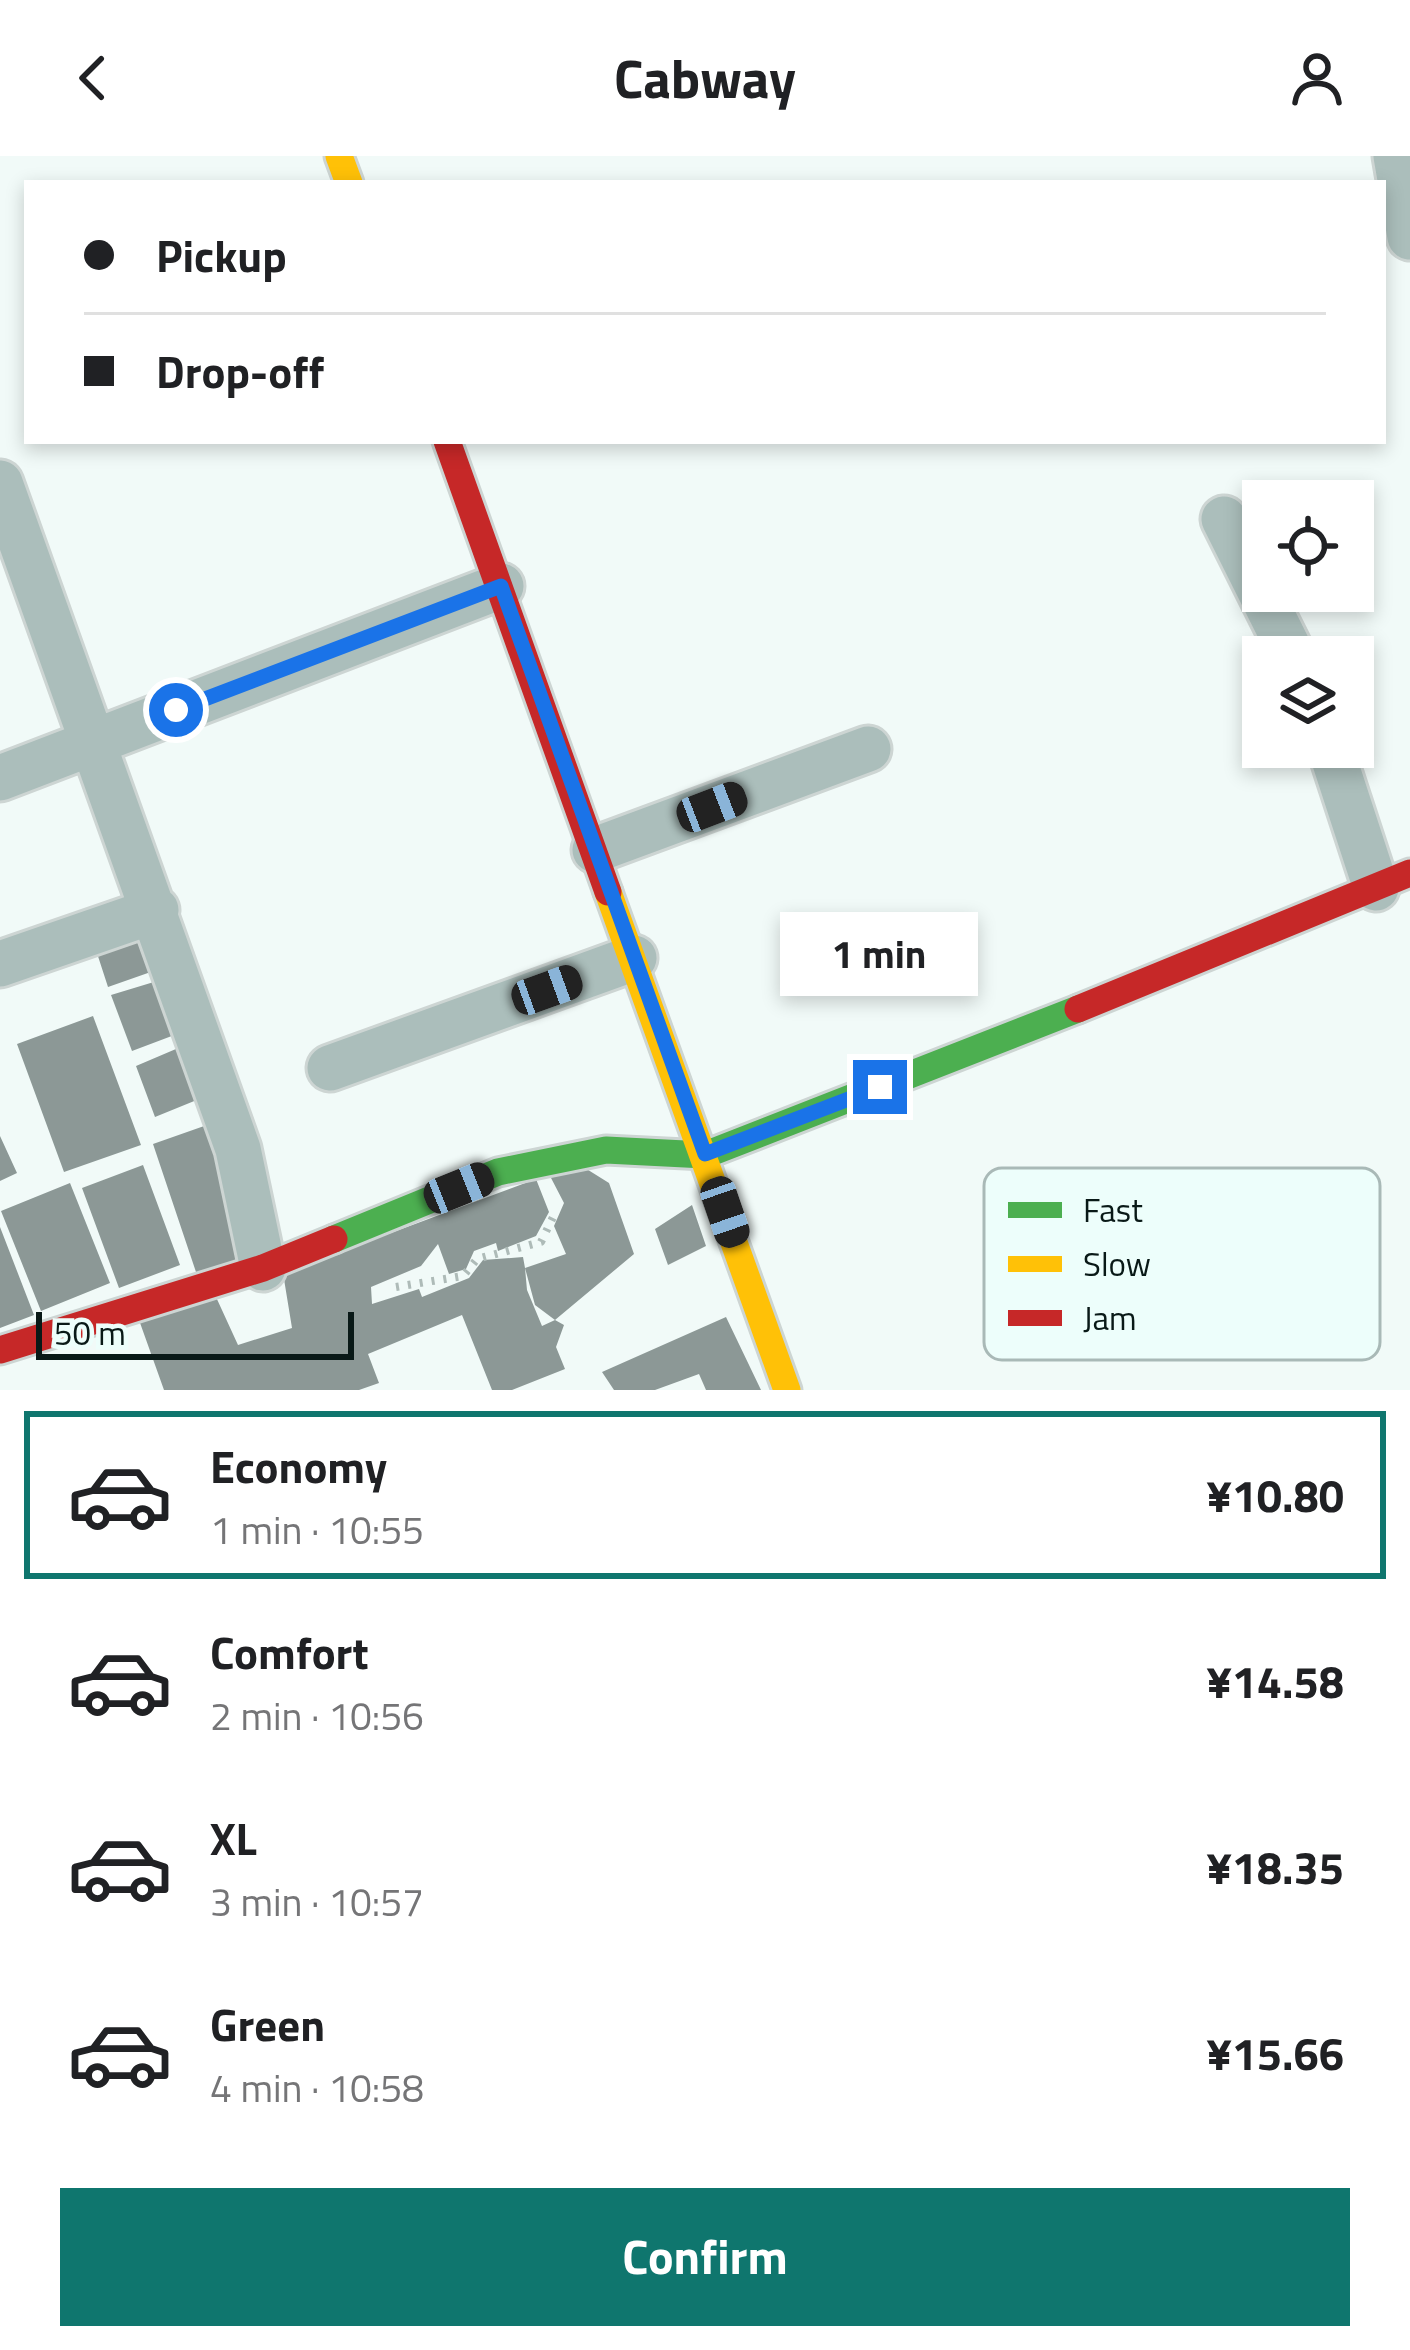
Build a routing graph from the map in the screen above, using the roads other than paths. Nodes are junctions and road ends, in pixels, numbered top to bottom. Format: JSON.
{"nodes":[{"id":1,"x":1396,"y":156,"type":"edge"},
{"id":2,"x":1410,"y":237,"type":"edge"},
{"id":3,"x":448,"y":444,"type":"edge"},
{"id":4,"x":0,"y":483,"type":"edge"},
{"id":5,"x":1224,"y":519,"type":"dead end"},
{"id":6,"x":501,"y":586,"type":"junction"},
{"id":7,"x":1283,"y":636,"type":"edge"},
{"id":8,"x":94,"y":741,"type":"junction"},
{"id":9,"x":868,"y":748,"type":"dead end"},
{"id":10,"x":1340,"y":768,"type":"edge"},
{"id":11,"x":0,"y":778,"type":"edge"},
{"id":12,"x":595,"y":850,"type":"junction"},
{"id":13,"x":1393,"y":880,"type":"edge"},
{"id":14,"x":156,"y":910,"type":"junction"},
{"id":15,"x":634,"y":958,"type":"junction"},
{"id":16,"x":0,"y":964,"type":"edge"},
{"id":17,"x":330,"y":1068,"type":"dead end"},
{"id":18,"x":705,"y":1154,"type":"junction"},
{"id":19,"x":263,"y":1268,"type":"junction"},
{"id":20,"x":0,"y":1350,"type":"edge"},
{"id":21,"x":787,"y":1390,"type":"edge"}],
"edges":[{"from":1,"to":2,"type":"street"},
{"from":3,"to":6,"type":"street"},
{"from":4,"to":8,"type":"street"},
{"from":5,"to":7,"type":"street"},
{"from":6,"to":8,"type":"street"},
{"from":6,"to":12,"type":"street"},
{"from":8,"to":11,"type":"street"},
{"from":8,"to":14,"type":"street"},
{"from":9,"to":12,"type":"street"},
{"from":10,"to":13,"type":"street"},
{"from":12,"to":15,"type":"street"},
{"from":13,"to":18,"type":"street"},
{"from":14,"to":16,"type":"street"},
{"from":14,"to":19,"type":"street"},
{"from":15,"to":17,"type":"street"},
{"from":15,"to":18,"type":"street"},
{"from":18,"to":19,"type":"street"},
{"from":18,"to":21,"type":"street"},
{"from":19,"to":20,"type":"street"}]}
